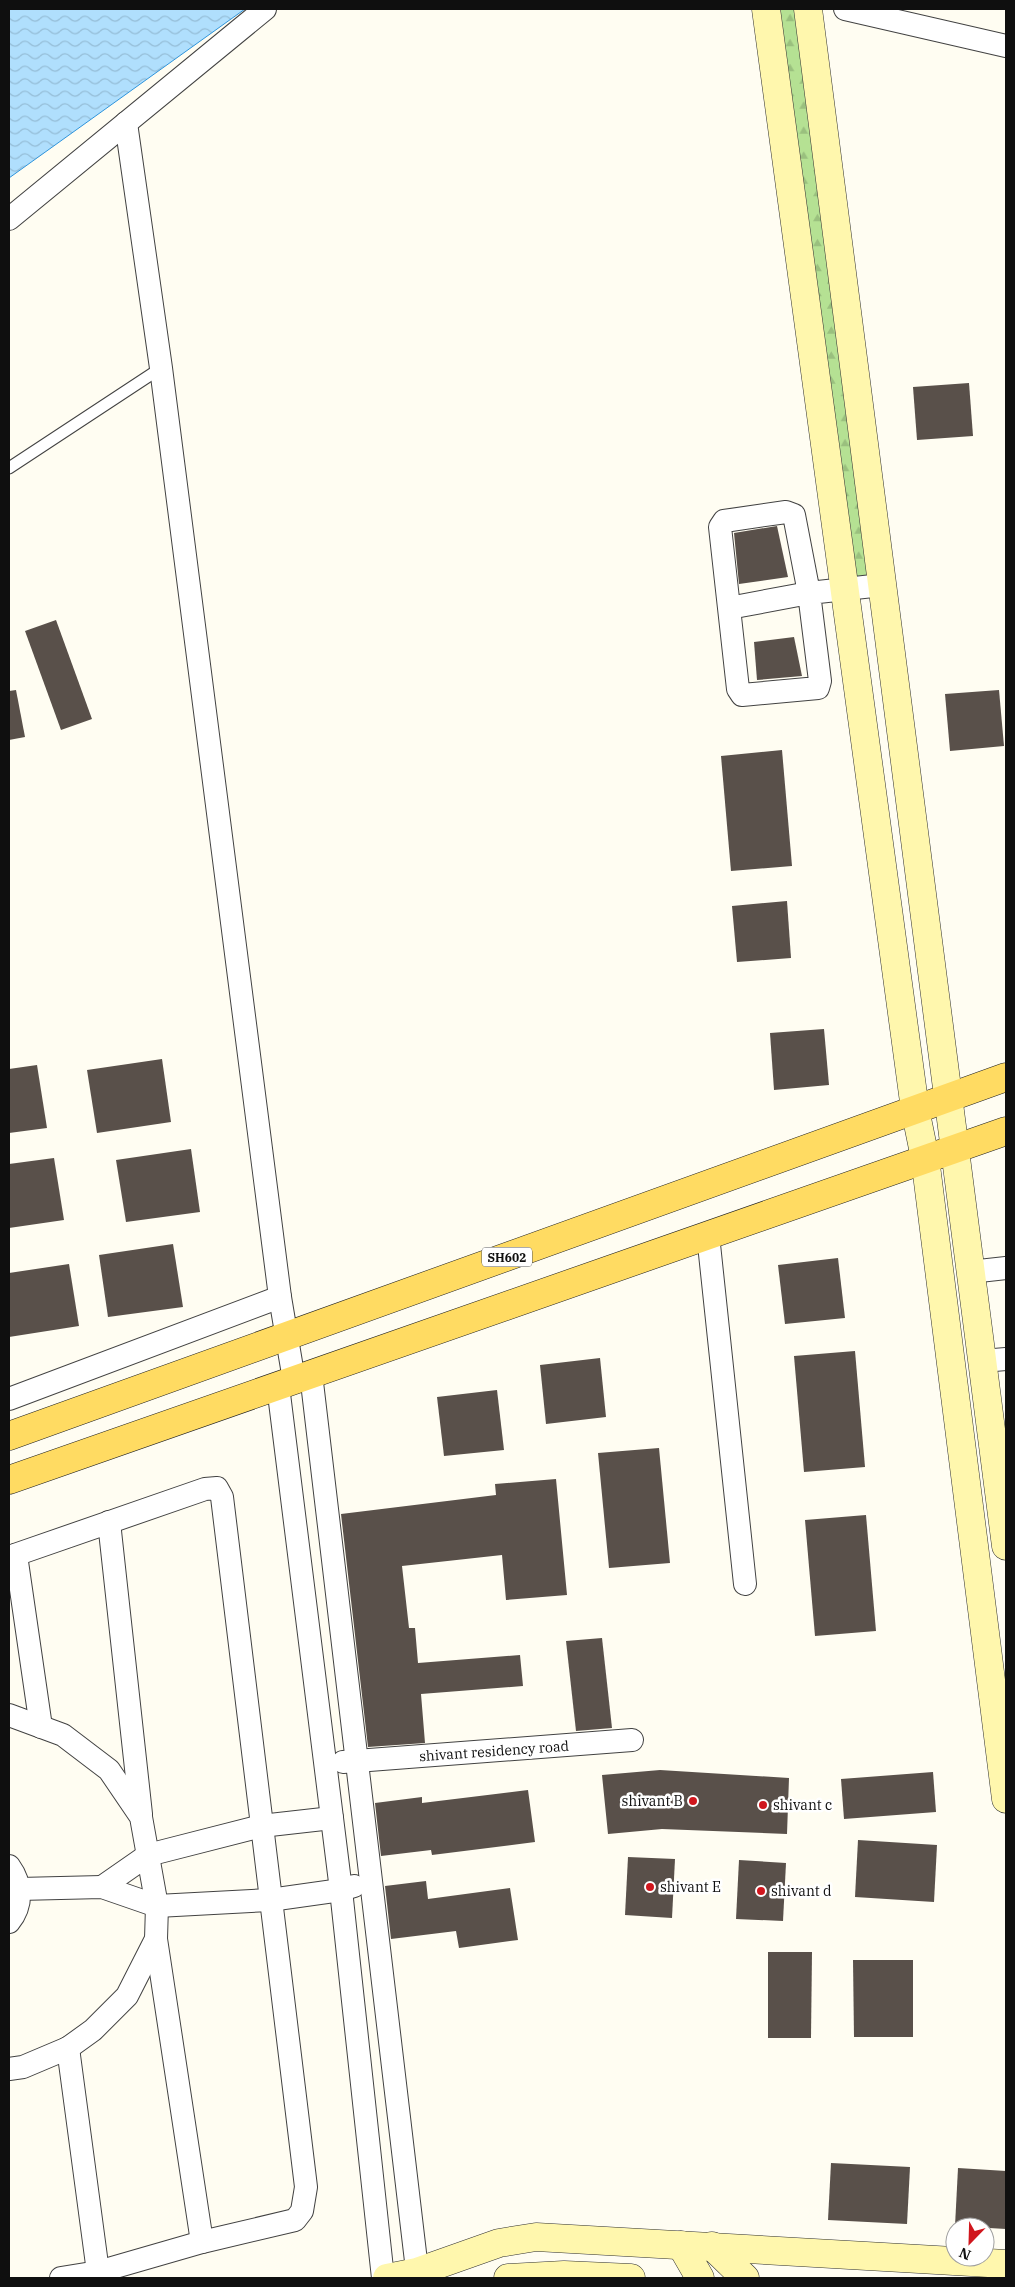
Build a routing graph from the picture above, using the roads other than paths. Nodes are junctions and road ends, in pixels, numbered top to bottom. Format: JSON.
{"nodes":[{"id":1,"x":265,"y":9,"type":"edge"},
{"id":2,"x":766,"y":9,"type":"edge"},
{"id":3,"x":808,"y":9,"type":"edge"},
{"id":4,"x":845,"y":9,"type":"edge"},
{"id":5,"x":1006,"y":46,"type":"edge"},
{"id":6,"x":126,"y":123,"type":"junction"},
{"id":7,"x":9,"y":219,"type":"edge"},
{"id":8,"x":161,"y":368,"type":"junction"},
{"id":9,"x":9,"y":468,"type":"edge"},
{"id":10,"x":882,"y":585,"type":"junction"},
{"id":11,"x":844,"y":588,"type":"junction"},
{"id":12,"x":809,"y":593,"type":"junction"},
{"id":13,"x":729,"y":608,"type":"junction"},
{"id":14,"x":1006,"y":1078,"type":"edge"},
{"id":15,"x":949,"y":1098,"type":"junction"},
{"id":16,"x":915,"y":1110,"type":"junction"},
{"id":17,"x":1006,"y":1131,"type":"edge"},
{"id":18,"x":954,"y":1149,"type":"junction"},
{"id":19,"x":925,"y":1158,"type":"junction"},
{"id":20,"x":708,"y":1235,"type":"junction"},
{"id":21,"x":1006,"y":1268,"type":"edge"},
{"id":22,"x":970,"y":1272,"type":"junction"},
{"id":23,"x":280,"y":1297,"type":"junction"},
{"id":24,"x":286,"y":1336,"type":"junction"},
{"id":25,"x":994,"y":1360,"type":"edge"},
{"id":26,"x":294,"y":1380,"type":"junction"},
{"id":27,"x":9,"y":1399,"type":"edge"},
{"id":28,"x":9,"y":1436,"type":"edge"},
{"id":29,"x":1000,"y":1452,"type":"edge"},
{"id":30,"x":963,"y":1458,"type":"junction"},
{"id":31,"x":9,"y":1480,"type":"edge"},
{"id":32,"x":109,"y":1522,"type":"junction"},
{"id":33,"x":1006,"y":1541,"type":"edge"},
{"id":34,"x":12,"y":1556,"type":"edge"},
{"id":35,"x":745,"y":1584,"type":"dead end"},
{"id":36,"x":9,"y":1715,"type":"edge"},
{"id":37,"x":41,"y":1727,"type":"junction"},
{"id":38,"x":632,"y":1740,"type":"dead end"},
{"id":39,"x":357,"y":1761,"type":"junction"},
{"id":40,"x":325,"y":1764,"type":"junction"},
{"id":41,"x":1006,"y":1799,"type":"edge"},
{"id":42,"x":141,"y":1817,"type":"junction"},
{"id":43,"x":332,"y":1818,"type":"junction"},
{"id":44,"x":261,"y":1826,"type":"junction"},
{"id":45,"x":148,"y":1855,"type":"junction"},
{"id":46,"x":9,"y":1866,"type":"edge"},
{"id":47,"x":371,"y":1880,"type":"junction"},
{"id":48,"x":102,"y":1887,"type":"junction"},
{"id":49,"x":20,"y":1889,"type":"junction"},
{"id":50,"x":341,"y":1890,"type":"junction"},
{"id":51,"x":270,"y":1900,"type":"junction"},
{"id":52,"x":157,"y":1906,"type":"junction"},
{"id":53,"x":9,"y":1922,"type":"edge"},
{"id":54,"x":156,"y":1939,"type":"junction"},
{"id":55,"x":68,"y":2048,"type":"junction"},
{"id":56,"x":9,"y":2069,"type":"edge"},
{"id":57,"x":202,"y":2242,"type":"junction"},
{"id":58,"x":681,"y":2244,"type":"junction"},
{"id":59,"x":712,"y":2246,"type":"junction"},
{"id":60,"x":1006,"y":2264,"type":"edge"},
{"id":61,"x":98,"y":2272,"type":"junction"},
{"id":62,"x":417,"y":2275,"type":"edge"},
{"id":63,"x":62,"y":2278,"type":"edge"},
{"id":64,"x":383,"y":2278,"type":"edge"},
{"id":65,"x":387,"y":2278,"type":"edge"},
{"id":66,"x":508,"y":2278,"type":"edge"},
{"id":67,"x":631,"y":2278,"type":"edge"},
{"id":68,"x":700,"y":2278,"type":"edge"},
{"id":69,"x":745,"y":2278,"type":"edge"}],
"edges":[{"from":1,"to":6,"type":"street"},
{"from":2,"to":11,"type":"street"},
{"from":3,"to":10,"type":"street"},
{"from":4,"to":5,"type":"street"},
{"from":6,"to":7,"type":"street"},
{"from":6,"to":8,"type":"street"},
{"from":8,"to":9,"type":"lane"},
{"from":8,"to":23,"type":"street"},
{"from":10,"to":11,"type":"street"},
{"from":10,"to":15,"type":"street"},
{"from":11,"to":12,"type":"street"},
{"from":11,"to":16,"type":"street"},
{"from":12,"to":13,"type":"street"},
{"from":12,"to":13,"type":"street"},
{"from":12,"to":13,"type":"street"},
{"from":14,"to":15,"type":"main road","number":"SH602"},
{"from":15,"to":16,"type":"main road","number":"SH602"},
{"from":15,"to":18,"type":"street"},
{"from":16,"to":19,"type":"street"},
{"from":16,"to":24,"type":"main road","number":"SH602"},
{"from":17,"to":18,"type":"main road"},
{"from":18,"to":19,"type":"main road"},
{"from":18,"to":22,"type":"street"},
{"from":19,"to":20,"type":"main road"},
{"from":19,"to":30,"type":"street"},
{"from":20,"to":26,"type":"main road"},
{"from":20,"to":35,"type":"street"},
{"from":21,"to":22,"type":"street"},
{"from":22,"to":25,"type":"street"},
{"from":23,"to":24,"type":"street"},
{"from":23,"to":27,"type":"street"},
{"from":24,"to":26,"type":"street"},
{"from":24,"to":28,"type":"main road","number":"SH602"},
{"from":25,"to":29,"type":"street"},
{"from":26,"to":31,"type":"main road"},
{"from":26,"to":39,"type":"street"},
{"from":26,"to":40,"type":"street"},
{"from":29,"to":30,"type":"street"},
{"from":29,"to":33,"type":"street"},
{"from":30,"to":41,"type":"street"},
{"from":32,"to":34,"type":"street"},
{"from":32,"to":42,"type":"street"},
{"from":32,"to":44,"type":"street"},
{"from":34,"to":37,"type":"street"},
{"from":36,"to":37,"type":"street"},
{"from":37,"to":42,"type":"street"},
{"from":38,"to":39,"type":"street","name":"shivant residency road"},
{"from":39,"to":40,"type":"street","name":"shivant residency road"},
{"from":39,"to":47,"type":"street"},
{"from":40,"to":43,"type":"street"},
{"from":42,"to":45,"type":"street"},
{"from":43,"to":44,"type":"street"},
{"from":43,"to":50,"type":"street"},
{"from":44,"to":45,"type":"street"},
{"from":44,"to":51,"type":"street"},
{"from":45,"to":48,"type":"street"},
{"from":45,"to":52,"type":"street"},
{"from":46,"to":49,"type":"street"},
{"from":47,"to":50,"type":"street"},
{"from":47,"to":62,"type":"street"},
{"from":48,"to":49,"type":"street"},
{"from":48,"to":52,"type":"street"},
{"from":49,"to":53,"type":"street"},
{"from":50,"to":51,"type":"street"},
{"from":50,"to":64,"type":"street"},
{"from":51,"to":52,"type":"street"},
{"from":51,"to":57,"type":"street"},
{"from":52,"to":54,"type":"street"},
{"from":54,"to":55,"type":"street"},
{"from":54,"to":57,"type":"street"},
{"from":55,"to":56,"type":"street"},
{"from":55,"to":61,"type":"street"},
{"from":57,"to":61,"type":"street"},
{"from":58,"to":59,"type":"street"},
{"from":58,"to":62,"type":"street"},
{"from":58,"to":68,"type":"street"},
{"from":59,"to":60,"type":"street"},
{"from":59,"to":69,"type":"street"},
{"from":61,"to":63,"type":"street"},
{"from":62,"to":65,"type":"street"},
{"from":66,"to":67,"type":"street"}]}
